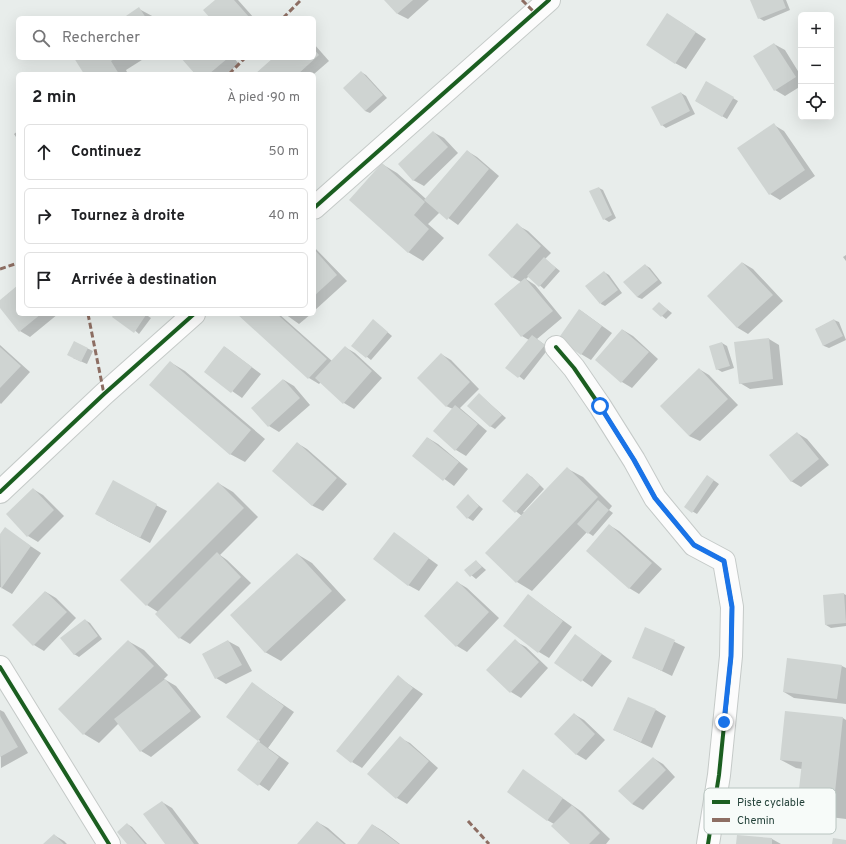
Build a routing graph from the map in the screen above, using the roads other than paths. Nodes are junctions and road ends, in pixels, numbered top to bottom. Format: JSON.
{"nodes":[{"id":1,"x":549,"y":0,"type":"edge"},
{"id":2,"x":316,"y":206,"type":"edge"},
{"id":3,"x":192,"y":316,"type":"edge"},
{"id":4,"x":556,"y":347,"type":"dead end"},
{"id":5,"x":0,"y":492,"type":"edge"},
{"id":6,"x":0,"y":667,"type":"edge"},
{"id":7,"x":717,"y":788,"type":"edge"},
{"id":8,"x":710,"y":834,"type":"edge"},
{"id":9,"x":109,"y":844,"type":"edge"},
{"id":10,"x":708,"y":844,"type":"edge"}],
"edges":[{"from":1,"to":2,"type":"street"},
{"from":3,"to":5,"type":"street"},
{"from":4,"to":7,"type":"street"},
{"from":6,"to":9,"type":"street"},
{"from":8,"to":10,"type":"street"}]}
